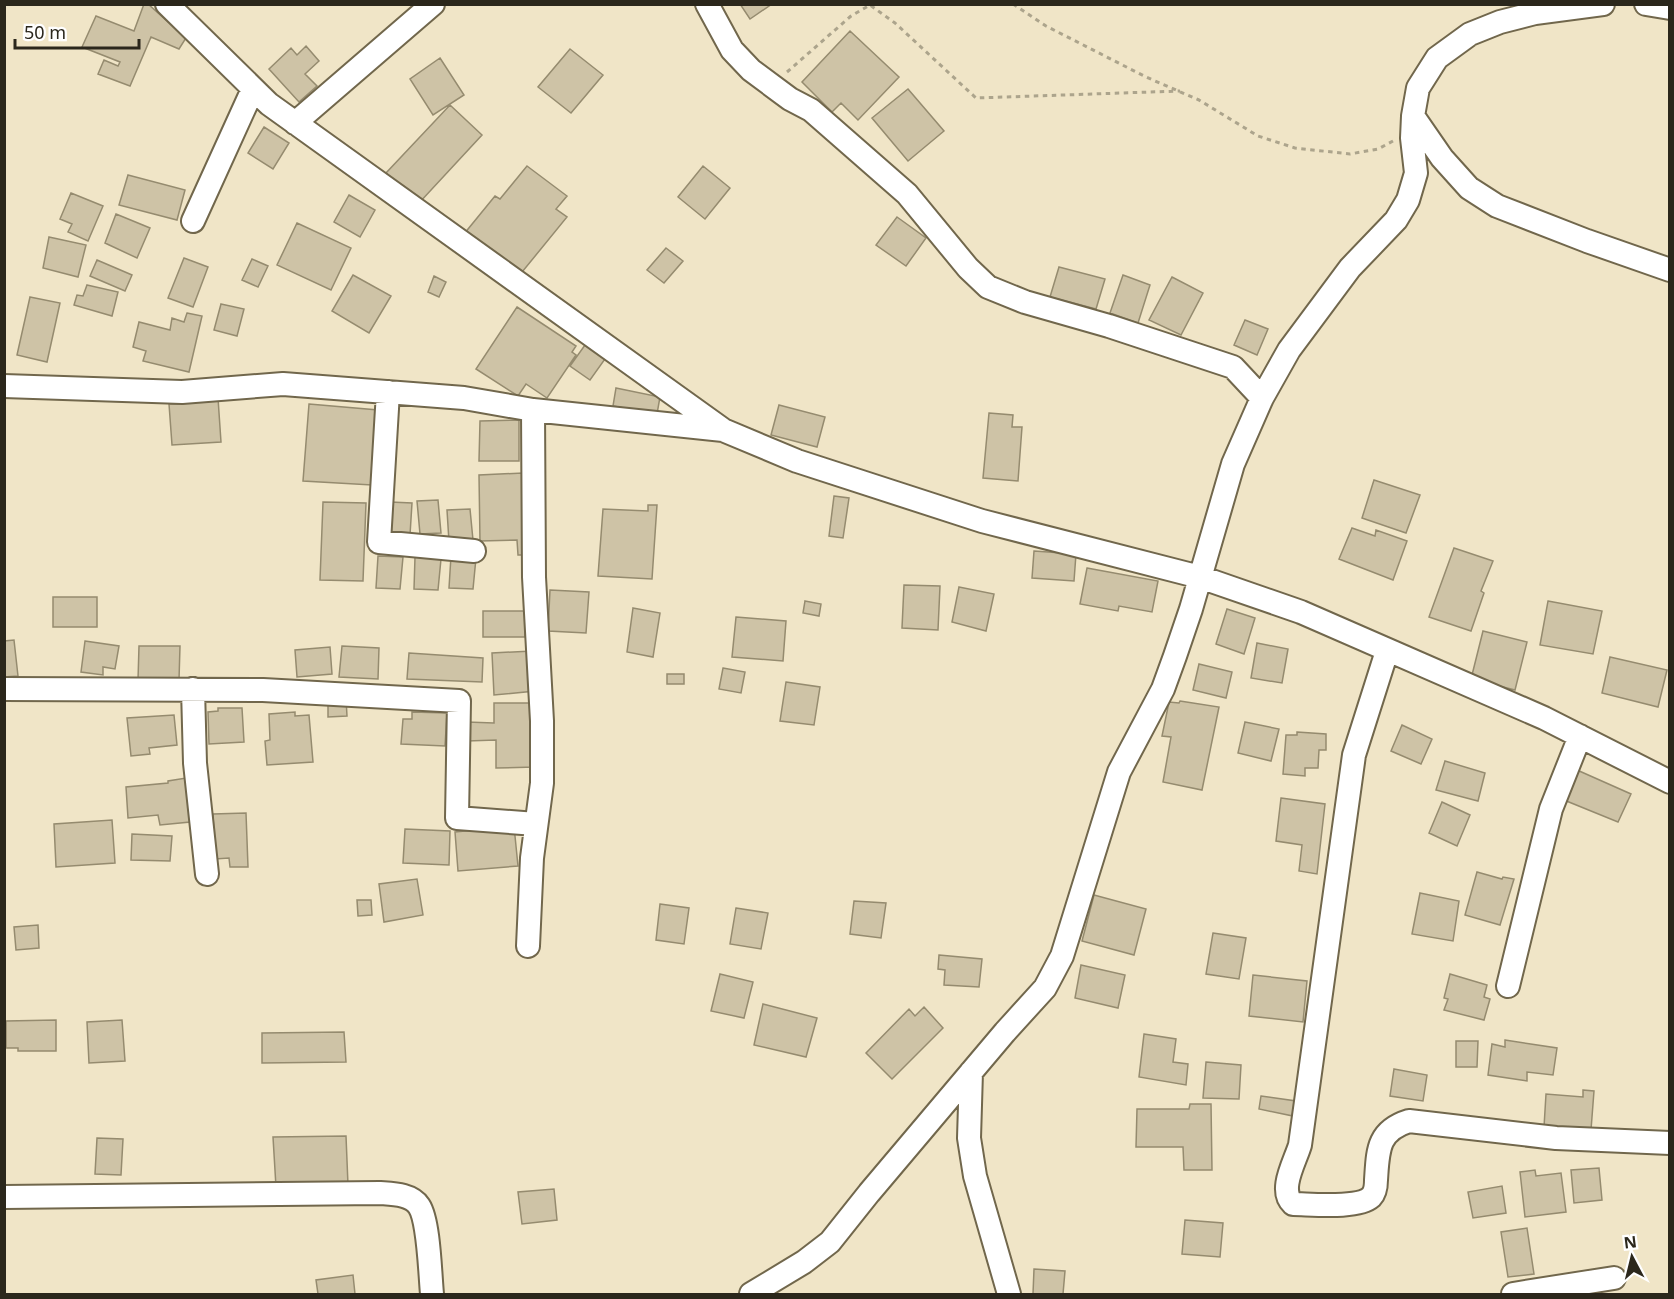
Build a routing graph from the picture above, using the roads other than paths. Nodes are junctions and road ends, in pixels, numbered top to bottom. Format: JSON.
{"nodes":[{"id":1,"x":167,"y":4,"type":"edge"},
{"id":2,"x":433,"y":4,"type":"edge"},
{"id":3,"x":707,"y":4,"type":"edge"},
{"id":4,"x":1602,"y":4,"type":"edge"},
{"id":5,"x":1647,"y":4,"type":"edge"},
{"id":6,"x":1670,"y":8,"type":"edge"},
{"id":7,"x":253,"y":89,"type":"junction"},
{"id":8,"x":1413,"y":116,"type":"junction"},
{"id":9,"x":295,"y":123,"type":"junction"},
{"id":10,"x":194,"y":220,"type":"dead end"},
{"id":11,"x":1670,"y":270,"type":"edge"},
{"id":12,"x":4,"y":386,"type":"edge"},
{"id":13,"x":388,"y":392,"type":"junction"},
{"id":14,"x":1262,"y":398,"type":"junction"},
{"id":15,"x":533,"y":410,"type":"junction"},
{"id":16,"x":723,"y":430,"type":"junction"},
{"id":17,"x":474,"y":550,"type":"dead end"},
{"id":18,"x":1200,"y":577,"type":"junction"},
{"id":19,"x":1387,"y":651,"type":"junction"},
{"id":20,"x":4,"y":689,"type":"edge"},
{"id":21,"x":193,"y":689,"type":"junction"},
{"id":22,"x":1580,"y":736,"type":"junction"},
{"id":23,"x":1670,"y":782,"type":"edge"},
{"id":24,"x":536,"y":824,"type":"junction"},
{"id":25,"x":207,"y":874,"type":"dead end"},
{"id":26,"x":528,"y":946,"type":"dead end"},
{"id":27,"x":1508,"y":986,"type":"dead end"},
{"id":28,"x":971,"y":1072,"type":"junction"},
{"id":29,"x":1670,"y":1143,"type":"edge"},
{"id":30,"x":4,"y":1197,"type":"edge"},
{"id":31,"x":1614,"y":1278,"type":"dead end"},
{"id":32,"x":432,"y":1294,"type":"edge"},
{"id":33,"x":751,"y":1294,"type":"edge"},
{"id":34,"x":1009,"y":1294,"type":"edge"},
{"id":35,"x":1513,"y":1294,"type":"edge"}],
"edges":[{"from":1,"to":7,"type":"street"},
{"from":2,"to":9,"type":"street"},
{"from":3,"to":14,"type":"street"},
{"from":4,"to":8,"type":"street"},
{"from":5,"to":6,"type":"street"},
{"from":7,"to":9,"type":"street"},
{"from":7,"to":10,"type":"street"},
{"from":8,"to":11,"type":"street"},
{"from":8,"to":14,"type":"street"},
{"from":9,"to":16,"type":"street"},
{"from":12,"to":13,"type":"street"},
{"from":13,"to":15,"type":"street"},
{"from":13,"to":17,"type":"street"},
{"from":14,"to":18,"type":"street"},
{"from":15,"to":16,"type":"street"},
{"from":15,"to":24,"type":"street"},
{"from":16,"to":18,"type":"street"},
{"from":18,"to":19,"type":"street"},
{"from":18,"to":28,"type":"street"},
{"from":19,"to":22,"type":"street"},
{"from":19,"to":29,"type":"street"},
{"from":20,"to":21,"type":"street"},
{"from":21,"to":24,"type":"street"},
{"from":21,"to":25,"type":"street"},
{"from":22,"to":23,"type":"street"},
{"from":22,"to":27,"type":"street"},
{"from":24,"to":26,"type":"street"},
{"from":28,"to":33,"type":"street"},
{"from":28,"to":34,"type":"street"},
{"from":30,"to":32,"type":"street"},
{"from":31,"to":35,"type":"street"}]}
